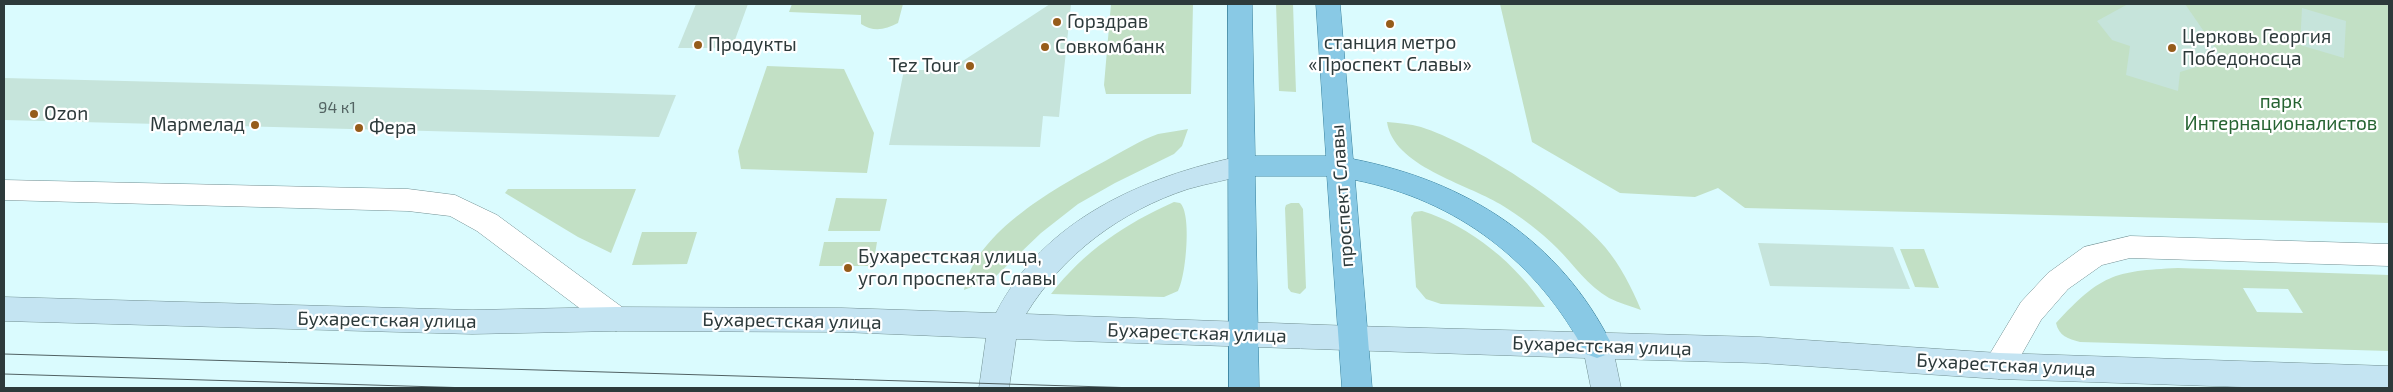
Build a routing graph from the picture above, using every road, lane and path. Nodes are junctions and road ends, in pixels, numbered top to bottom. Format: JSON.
{"nodes":[{"id":1,"x":1240,"y":4,"type":"edge"},
{"id":2,"x":1328,"y":4,"type":"edge"},
{"id":3,"x":1242,"y":166,"type":"junction"},
{"id":4,"x":1339,"y":167,"type":"junction"},
{"id":5,"x":4,"y":190,"type":"edge"},
{"id":6,"x":2389,"y":256,"type":"edge"},
{"id":7,"x":4,"y":309,"type":"edge"},
{"id":8,"x":616,"y":319,"type":"junction"},
{"id":9,"x":1005,"y":326,"type":"junction"},
{"id":10,"x":1244,"y":335,"type":"junction"},
{"id":11,"x":1353,"y":339,"type":"junction"},
{"id":12,"x":1597,"y":345,"type":"junction"},
{"id":13,"x":2000,"y":366,"type":"junction"},
{"id":14,"x":2389,"y":379,"type":"edge"},
{"id":15,"x":994,"y":388,"type":"edge"},
{"id":16,"x":1244,"y":388,"type":"edge"},
{"id":17,"x":1357,"y":388,"type":"edge"},
{"id":18,"x":1606,"y":388,"type":"edge"}],
"edges":[{"from":1,"to":3,"type":"main road"},
{"from":2,"to":4,"type":"main road","name":"проспект Славы"},
{"from":3,"to":4,"type":"main road"},
{"from":3,"to":9,"type":"main road"},
{"from":3,"to":10,"type":"main road"},
{"from":4,"to":11,"type":"main road","name":"проспект Славы"},
{"from":4,"to":12,"type":"main road"},
{"from":5,"to":8,"type":"street"},
{"from":6,"to":13,"type":"street"},
{"from":7,"to":8,"type":"main road","name":"Бухарестская улица"},
{"from":8,"to":9,"type":"main road","name":"Бухарестская улица"},
{"from":9,"to":10,"type":"main road","name":"Бухарестская улица"},
{"from":9,"to":15,"type":"main road"},
{"from":10,"to":11,"type":"main road","name":"Бухарестская улица"},
{"from":10,"to":16,"type":"main road"},
{"from":11,"to":12,"type":"main road","name":"Бухарестская улица"},
{"from":11,"to":17,"type":"main road","name":"проспект Славы"},
{"from":12,"to":13,"type":"main road","name":"Бухарестская улица"},
{"from":12,"to":18,"type":"main road"},
{"from":13,"to":14,"type":"main road","name":"Бухарестская улица"}]}
